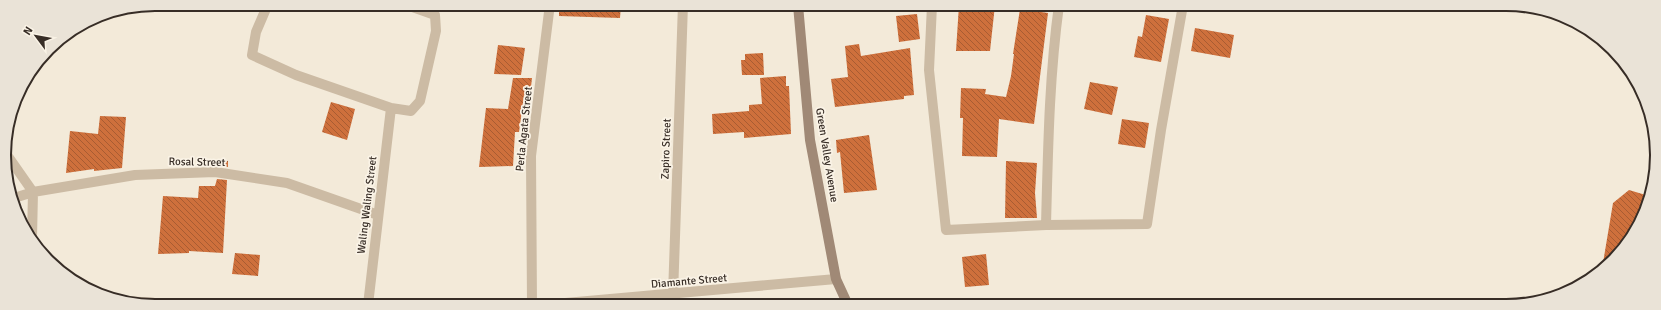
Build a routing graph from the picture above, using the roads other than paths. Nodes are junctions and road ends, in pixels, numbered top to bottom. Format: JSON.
{"nodes":[{"id":1,"x":265,"y":11,"type":"edge"},
{"id":2,"x":424,"y":11,"type":"edge"},
{"id":3,"x":549,"y":11,"type":"edge"},
{"id":4,"x":683,"y":11,"type":"edge"},
{"id":5,"x":799,"y":11,"type":"edge"},
{"id":6,"x":932,"y":11,"type":"edge"},
{"id":7,"x":1058,"y":11,"type":"edge"},
{"id":8,"x":1182,"y":11,"type":"edge"},
{"id":9,"x":391,"y":108,"type":"junction"},
{"id":10,"x":11,"y":161,"type":"edge"},
{"id":11,"x":33,"y":192,"type":"junction"},
{"id":12,"x":18,"y":198,"type":"edge"},
{"id":13,"x":378,"y":215,"type":"junction"},
{"id":14,"x":1046,"y":225,"type":"junction"},
{"id":15,"x":32,"y":230,"type":"edge"},
{"id":16,"x":836,"y":279,"type":"junction"},
{"id":17,"x":673,"y":295,"type":"junction"},
{"id":18,"x":369,"y":299,"type":"edge"},
{"id":19,"x":532,"y":299,"type":"edge"},
{"id":20,"x":621,"y":299,"type":"edge"},
{"id":21,"x":845,"y":299,"type":"edge"}],
"edges":[{"from":1,"to":9,"type":"street"},
{"from":2,"to":9,"type":"street"},
{"from":3,"to":19,"type":"street","name":"Perla Agata Street"},
{"from":4,"to":17,"type":"street","name":"Zapiro Street"},
{"from":5,"to":16,"type":"street","name":"Green Valley Avenue"},
{"from":6,"to":14,"type":"street"},
{"from":7,"to":14,"type":"street"},
{"from":8,"to":14,"type":"street"},
{"from":9,"to":13,"type":"street","name":"Waling Waling Street"},
{"from":10,"to":11,"type":"street"},
{"from":11,"to":12,"type":"street","name":"Rosal Street"},
{"from":11,"to":13,"type":"street","name":"Rosal Street"},
{"from":11,"to":15,"type":"street"},
{"from":13,"to":18,"type":"street","name":"Waling Waling Street"},
{"from":16,"to":17,"type":"street","name":"Diamante Street"},
{"from":16,"to":21,"type":"street","name":"Green Valley Avenue"},
{"from":17,"to":20,"type":"street","name":"Diamante Street"}]}
